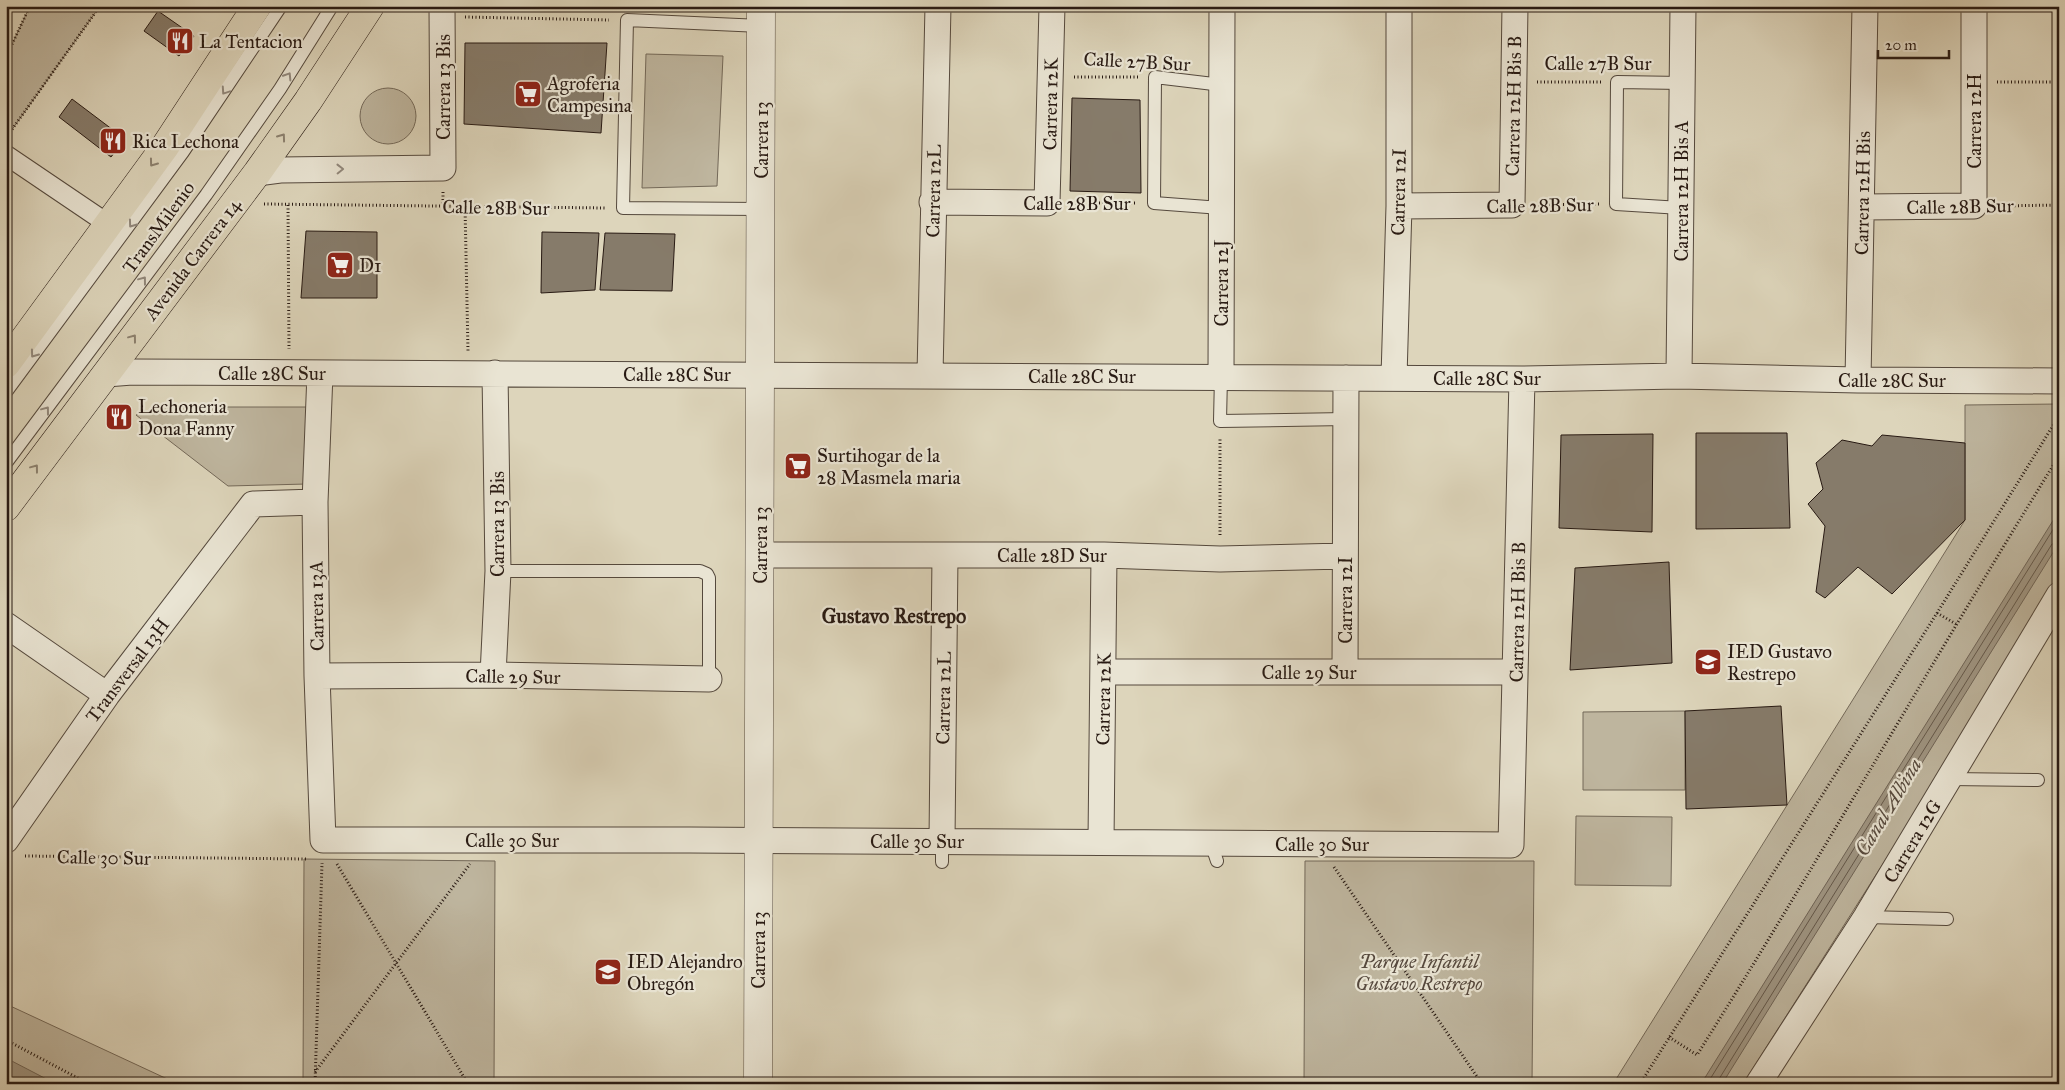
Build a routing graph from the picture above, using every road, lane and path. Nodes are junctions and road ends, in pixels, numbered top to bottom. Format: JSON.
{"nodes":[{"id":1,"x":30,"y":6,"type":"edge"},
{"id":2,"x":100,"y":6,"type":"edge"},
{"id":3,"x":257,"y":6,"type":"edge"},
{"id":4,"x":280,"y":6,"type":"edge"},
{"id":5,"x":332,"y":6,"type":"edge"},
{"id":6,"x":370,"y":6,"type":"edge"},
{"id":7,"x":938,"y":6,"type":"edge"},
{"id":8,"x":1052,"y":6,"type":"edge"},
{"id":9,"x":1222,"y":6,"type":"edge"},
{"id":10,"x":1399,"y":6,"type":"edge"},
{"id":11,"x":1515,"y":6,"type":"edge"},
{"id":12,"x":1683,"y":6,"type":"edge"},
{"id":13,"x":1865,"y":6,"type":"edge"},
{"id":14,"x":1974,"y":6,"type":"edge"},
{"id":15,"x":442,"y":11,"type":"edge"},
{"id":16,"x":761,"y":16,"type":"edge"},
{"id":17,"x":627,"y":20,"type":"junction"},
{"id":18,"x":6,"y":57,"type":"edge"},
{"id":19,"x":1051,"y":76,"type":"junction"},
{"id":20,"x":1155,"y":77,"type":"junction"},
{"id":21,"x":1514,"y":82,"type":"junction"},
{"id":22,"x":1617,"y":82,"type":"junction"},
{"id":23,"x":2059,"y":82,"type":"edge"},
{"id":24,"x":1682,"y":83,"type":"junction"},
{"id":25,"x":1974,"y":83,"type":"junction"},
{"id":26,"x":1222,"y":85,"type":"junction"},
{"id":27,"x":6,"y":138,"type":"edge"},
{"id":28,"x":6,"y":155,"type":"edge"},
{"id":29,"x":443,"y":168,"type":"joint"},
{"id":30,"x":256,"y":172,"type":"junction"},
{"id":31,"x":932,"y":202,"type":"junction"},
{"id":32,"x":1047,"y":203,"type":"junction"},
{"id":33,"x":1154,"y":203,"type":"junction"},
{"id":34,"x":288,"y":204,"type":"junction"},
{"id":35,"x":1616,"y":204,"type":"junction"},
{"id":36,"x":1512,"y":205,"type":"junction"},
{"id":37,"x":2059,"y":205,"type":"edge"},
{"id":38,"x":232,"y":206,"type":"junction"},
{"id":39,"x":465,"y":206,"type":"junction"},
{"id":40,"x":1398,"y":206,"type":"junction"},
{"id":41,"x":1974,"y":206,"type":"junction"},
{"id":42,"x":624,"y":208,"type":"junction"},
{"id":43,"x":1221,"y":208,"type":"junction"},
{"id":44,"x":1681,"y":208,"type":"junction"},
{"id":45,"x":1862,"y":208,"type":"junction"},
{"id":46,"x":761,"y":209,"type":"junction"},
{"id":47,"x":108,"y":224,"type":"junction"},
{"id":48,"x":6,"y":364,"type":"edge"},
{"id":49,"x":289,"y":372,"type":"junction"},
{"id":50,"x":320,"y":373,"type":"junction"},
{"id":51,"x":468,"y":373,"type":"junction"},
{"id":52,"x":495,"y":373,"type":"junction"},
{"id":53,"x":106,"y":374,"type":"junction"},
{"id":54,"x":760,"y":374,"type":"junction"},
{"id":55,"x":930,"y":375,"type":"junction"},
{"id":56,"x":1221,"y":376,"type":"junction"},
{"id":57,"x":1680,"y":376,"type":"junction"},
{"id":58,"x":1394,"y":377,"type":"junction"},
{"id":59,"x":1346,"y":378,"type":"junction"},
{"id":60,"x":1522,"y":379,"type":"junction"},
{"id":61,"x":1858,"y":380,"type":"junction"},
{"id":62,"x":2059,"y":381,"type":"edge"},
{"id":63,"x":6,"y":392,"type":"edge"},
{"id":64,"x":2059,"y":416,"type":"edge"},
{"id":65,"x":1346,"y":419,"type":"junction"},
{"id":66,"x":1220,"y":421,"type":"junction"},
{"id":67,"x":2059,"y":456,"type":"edge"},
{"id":68,"x":6,"y":464,"type":"edge"},
{"id":69,"x":315,"y":502,"type":"junction"},
{"id":70,"x":6,"y":507,"type":"edge"},
{"id":71,"x":759,"y":555,"type":"junction"},
{"id":72,"x":945,"y":555,"type":"junction"},
{"id":73,"x":1104,"y":555,"type":"junction"},
{"id":74,"x":1345,"y":556,"type":"junction"},
{"id":75,"x":1220,"y":559,"type":"junction"},
{"id":76,"x":498,"y":572,"type":"junction"},
{"id":77,"x":2059,"y":595,"type":"edge"},
{"id":78,"x":1937,"y":613,"type":"junction"},
{"id":79,"x":1956,"y":624,"type":"junction"},
{"id":80,"x":6,"y":625,"type":"edge"},
{"id":81,"x":1103,"y":672,"type":"junction"},
{"id":82,"x":1345,"y":672,"type":"junction"},
{"id":83,"x":1515,"y":672,"type":"junction"},
{"id":84,"x":494,"y":675,"type":"junction"},
{"id":85,"x":317,"y":676,"type":"junction"},
{"id":86,"x":709,"y":680,"type":"joint"},
{"id":87,"x":107,"y":694,"type":"junction"},
{"id":88,"x":1949,"y":779,"type":"junction"},
{"id":89,"x":2038,"y":780,"type":"dead end"},
{"id":90,"x":488,"y":840,"type":"junction"},
{"id":91,"x":759,"y":840,"type":"junction"},
{"id":92,"x":1101,"y":842,"type":"junction"},
{"id":93,"x":1318,"y":844,"type":"junction"},
{"id":94,"x":1510,"y":845,"type":"joint"},
{"id":95,"x":11,"y":848,"type":"edge"},
{"id":96,"x":322,"y":850,"type":"junction"},
{"id":97,"x":942,"y":852,"type":"junction"},
{"id":98,"x":1866,"y":918,"type":"junction"},
{"id":99,"x":1947,"y":919,"type":"dead end"},
{"id":100,"x":396,"y":963,"type":"junction"},
{"id":101,"x":1669,"y":1038,"type":"junction"},
{"id":102,"x":6,"y":1040,"type":"edge"},
{"id":103,"x":315,"y":1072,"type":"junction"},
{"id":104,"x":89,"y":1084,"type":"edge"},
{"id":105,"x":315,"y":1084,"type":"edge"},
{"id":106,"x":468,"y":1084,"type":"edge"},
{"id":107,"x":758,"y":1084,"type":"edge"},
{"id":108,"x":1482,"y":1084,"type":"edge"},
{"id":109,"x":1640,"y":1084,"type":"edge"},
{"id":110,"x":1758,"y":1084,"type":"edge"}],
"edges":[{"from":1,"to":18,"type":"path"},
{"from":2,"to":27,"type":"path"},
{"from":3,"to":47,"type":"main road","one_way":true},
{"from":4,"to":63,"type":"lane","name":"TransMilenio","one_way":true},
{"from":68,"to":5,"type":"lane","name":"TransMilenio","one_way":true},
{"from":30,"to":6,"type":"main road","name":"Avenida Carrera 14","one_way":true},
{"from":7,"to":31,"type":"street","name":"Carrera 12L"},
{"from":8,"to":19,"type":"street","name":"Carrera 12K"},
{"from":9,"to":26,"type":"street","name":"Carrera 12J"},
{"from":10,"to":40,"type":"street","name":"Carrera 12I"},
{"from":11,"to":21,"type":"street","name":"Carrera 12H Bis B"},
{"from":12,"to":24,"type":"street","name":"Carrera 12H Bis A"},
{"from":13,"to":45,"type":"street","name":"Carrera 12H Bis"},
{"from":14,"to":25,"type":"street","name":"Carrera 12H"},
{"from":15,"to":17,"type":"path"},
{"from":15,"to":29,"type":"street","name":"Carrera 13 Bis"},
{"from":16,"to":17,"type":"lane"},
{"from":16,"to":46,"type":"street","name":"Carrera 13"},
{"from":17,"to":42,"type":"lane"},
{"from":19,"to":20,"type":"path","name":"Calle 27B Sur"},
{"from":19,"to":32,"type":"street","name":"Carrera 12K"},
{"from":20,"to":26,"type":"lane","name":"Calle 27B Sur"},
{"from":20,"to":33,"type":"lane"},
{"from":21,"to":22,"type":"path","name":"Calle 27B Sur"},
{"from":21,"to":36,"type":"street","name":"Carrera 12H Bis B"},
{"from":22,"to":24,"type":"lane","name":"Calle 27B Sur"},
{"from":22,"to":35,"type":"lane"},
{"from":23,"to":25,"type":"path"},
{"from":24,"to":44,"type":"street","name":"Carrera 12H Bis A"},
{"from":25,"to":41,"type":"street","name":"Carrera 12H"},
{"from":26,"to":43,"type":"street","name":"Carrera 12J"},
{"from":28,"to":47,"type":"street"},
{"from":30,"to":29,"type":"street","name":"Calle 28B Sur","one_way":true},
{"from":30,"to":38,"type":"main road","name":"Avenida Carrera 14"},
{"from":31,"to":32,"type":"street","name":"Calle 28B Sur"},
{"from":31,"to":55,"type":"street","name":"Carrera 12L"},
{"from":32,"to":33,"type":"path","name":"Calle 28B Sur"},
{"from":33,"to":43,"type":"lane","name":"Calle 28B Sur"},
{"from":34,"to":38,"type":"path","name":"Calle 28B Sur"},
{"from":34,"to":39,"type":"path","name":"Calle 28B Sur"},
{"from":34,"to":49,"type":"path"},
{"from":35,"to":36,"type":"path","name":"Calle 28B Sur"},
{"from":35,"to":44,"type":"lane","name":"Calle 28B Sur"},
{"from":36,"to":40,"type":"street","name":"Calle 28B Sur"},
{"from":37,"to":41,"type":"path","name":"Calle 28B Sur"},
{"from":53,"to":38,"type":"main road","name":"Avenida Carrera 14","one_way":true},
{"from":39,"to":42,"type":"path","name":"Calle 28B Sur"},
{"from":39,"to":51,"type":"path"},
{"from":40,"to":58,"type":"street","name":"Carrera 12I"},
{"from":41,"to":45,"type":"street","name":"Calle 28B Sur"},
{"from":42,"to":46,"type":"lane"},
{"from":43,"to":56,"type":"street","name":"Carrera 12J"},
{"from":44,"to":57,"type":"street","name":"Carrera 12H Bis A"},
{"from":45,"to":61,"type":"street","name":"Carrera 12H Bis"},
{"from":46,"to":54,"type":"street","name":"Carrera 13"},
{"from":47,"to":48,"type":"main road"},
{"from":49,"to":50,"type":"street","name":"Calle 28C Sur"},
{"from":49,"to":53,"type":"street","name":"Calle 28C Sur"},
{"from":50,"to":51,"type":"street","name":"Calle 28C Sur"},
{"from":50,"to":69,"type":"street","name":"Carrera 13A"},
{"from":51,"to":52,"type":"street","name":"Calle 28C Sur"},
{"from":52,"to":54,"type":"street","name":"Calle 28C Sur"},
{"from":52,"to":76,"type":"street","name":"Carrera 13 Bis"},
{"from":70,"to":53,"type":"main road","name":"Avenida Carrera 14","one_way":true},
{"from":54,"to":55,"type":"street","name":"Calle 28C Sur"},
{"from":54,"to":71,"type":"street","name":"Carrera 13"},
{"from":55,"to":56,"type":"street","name":"Calle 28C Sur"},
{"from":56,"to":59,"type":"street","name":"Calle 28C Sur"},
{"from":56,"to":66,"type":"lane","name":"Carrera 12J"},
{"from":57,"to":60,"type":"street","name":"Calle 28C Sur"},
{"from":57,"to":61,"type":"street","name":"Calle 28C Sur"},
{"from":58,"to":59,"type":"street","name":"Calle 28C Sur"},
{"from":58,"to":60,"type":"street","name":"Calle 28C Sur"},
{"from":59,"to":65,"type":"street","name":"Carrera 12I"},
{"from":60,"to":83,"type":"street","name":"Carrera 12H Bis B"},
{"from":61,"to":62,"type":"street","name":"Calle 28C Sur"},
{"from":64,"to":78,"type":"path"},
{"from":65,"to":66,"type":"lane"},
{"from":65,"to":74,"type":"street","name":"Carrera 12I"},
{"from":66,"to":75,"type":"path"},
{"from":67,"to":79,"type":"path"},
{"from":69,"to":85,"type":"street","name":"Carrera 13A"},
{"from":69,"to":87,"type":"street","name":"Transversal 13H"},
{"from":71,"to":72,"type":"street","name":"Calle 28D Sur"},
{"from":71,"to":91,"type":"street","name":"Carrera 13"},
{"from":72,"to":73,"type":"street","name":"Calle 28D Sur"},
{"from":72,"to":97,"type":"street","name":"Carrera 12L"},
{"from":73,"to":75,"type":"street","name":"Calle 28D Sur"},
{"from":73,"to":81,"type":"street","name":"Carrera 12K"},
{"from":74,"to":75,"type":"street","name":"Calle 28D Sur"},
{"from":74,"to":82,"type":"street","name":"Carrera 12I"},
{"from":76,"to":84,"type":"street","name":"Carrera 13 Bis"},
{"from":76,"to":86,"type":"lane"},
{"from":77,"to":88,"type":"street","name":"Carrera 12G"},
{"from":78,"to":79,"type":"path"},
{"from":78,"to":101,"type":"path"},
{"from":79,"to":101,"type":"path"},
{"from":80,"to":87,"type":"street"},
{"from":81,"to":82,"type":"street","name":"Calle 29 Sur"},
{"from":81,"to":92,"type":"street","name":"Carrera 12K"},
{"from":82,"to":83,"type":"street","name":"Calle 29 Sur"},
{"from":83,"to":94,"type":"street","name":"Carrera 12H Bis B"},
{"from":84,"to":85,"type":"street","name":"Calle 29 Sur"},
{"from":84,"to":86,"type":"street","name":"Calle 29 Sur"},
{"from":85,"to":96,"type":"street","name":"Carrera 13A"},
{"from":87,"to":95,"type":"street","name":"Transversal 13H"},
{"from":88,"to":89,"type":"lane"},
{"from":88,"to":98,"type":"street","name":"Carrera 12G"},
{"from":90,"to":91,"type":"street","name":"Calle 30 Sur"},
{"from":90,"to":96,"type":"street","name":"Calle 30 Sur"},
{"from":90,"to":100,"type":"path"},
{"from":91,"to":97,"type":"street","name":"Calle 30 Sur"},
{"from":91,"to":107,"type":"street","name":"Carrera 13"},
{"from":92,"to":93,"type":"street","name":"Calle 30 Sur"},
{"from":92,"to":97,"type":"street","name":"Calle 30 Sur"},
{"from":93,"to":94,"type":"street","name":"Calle 30 Sur"},
{"from":93,"to":108,"type":"path"},
{"from":95,"to":96,"type":"path","name":"Calle 30 Sur"},
{"from":96,"to":100,"type":"path"},
{"from":96,"to":103,"type":"path"},
{"from":98,"to":99,"type":"lane"},
{"from":98,"to":110,"type":"street","name":"Carrera 12G"},
{"from":100,"to":103,"type":"path"},
{"from":100,"to":106,"type":"path"},
{"from":101,"to":109,"type":"path"},
{"from":102,"to":104,"type":"path"},
{"from":103,"to":105,"type":"path"}]}
